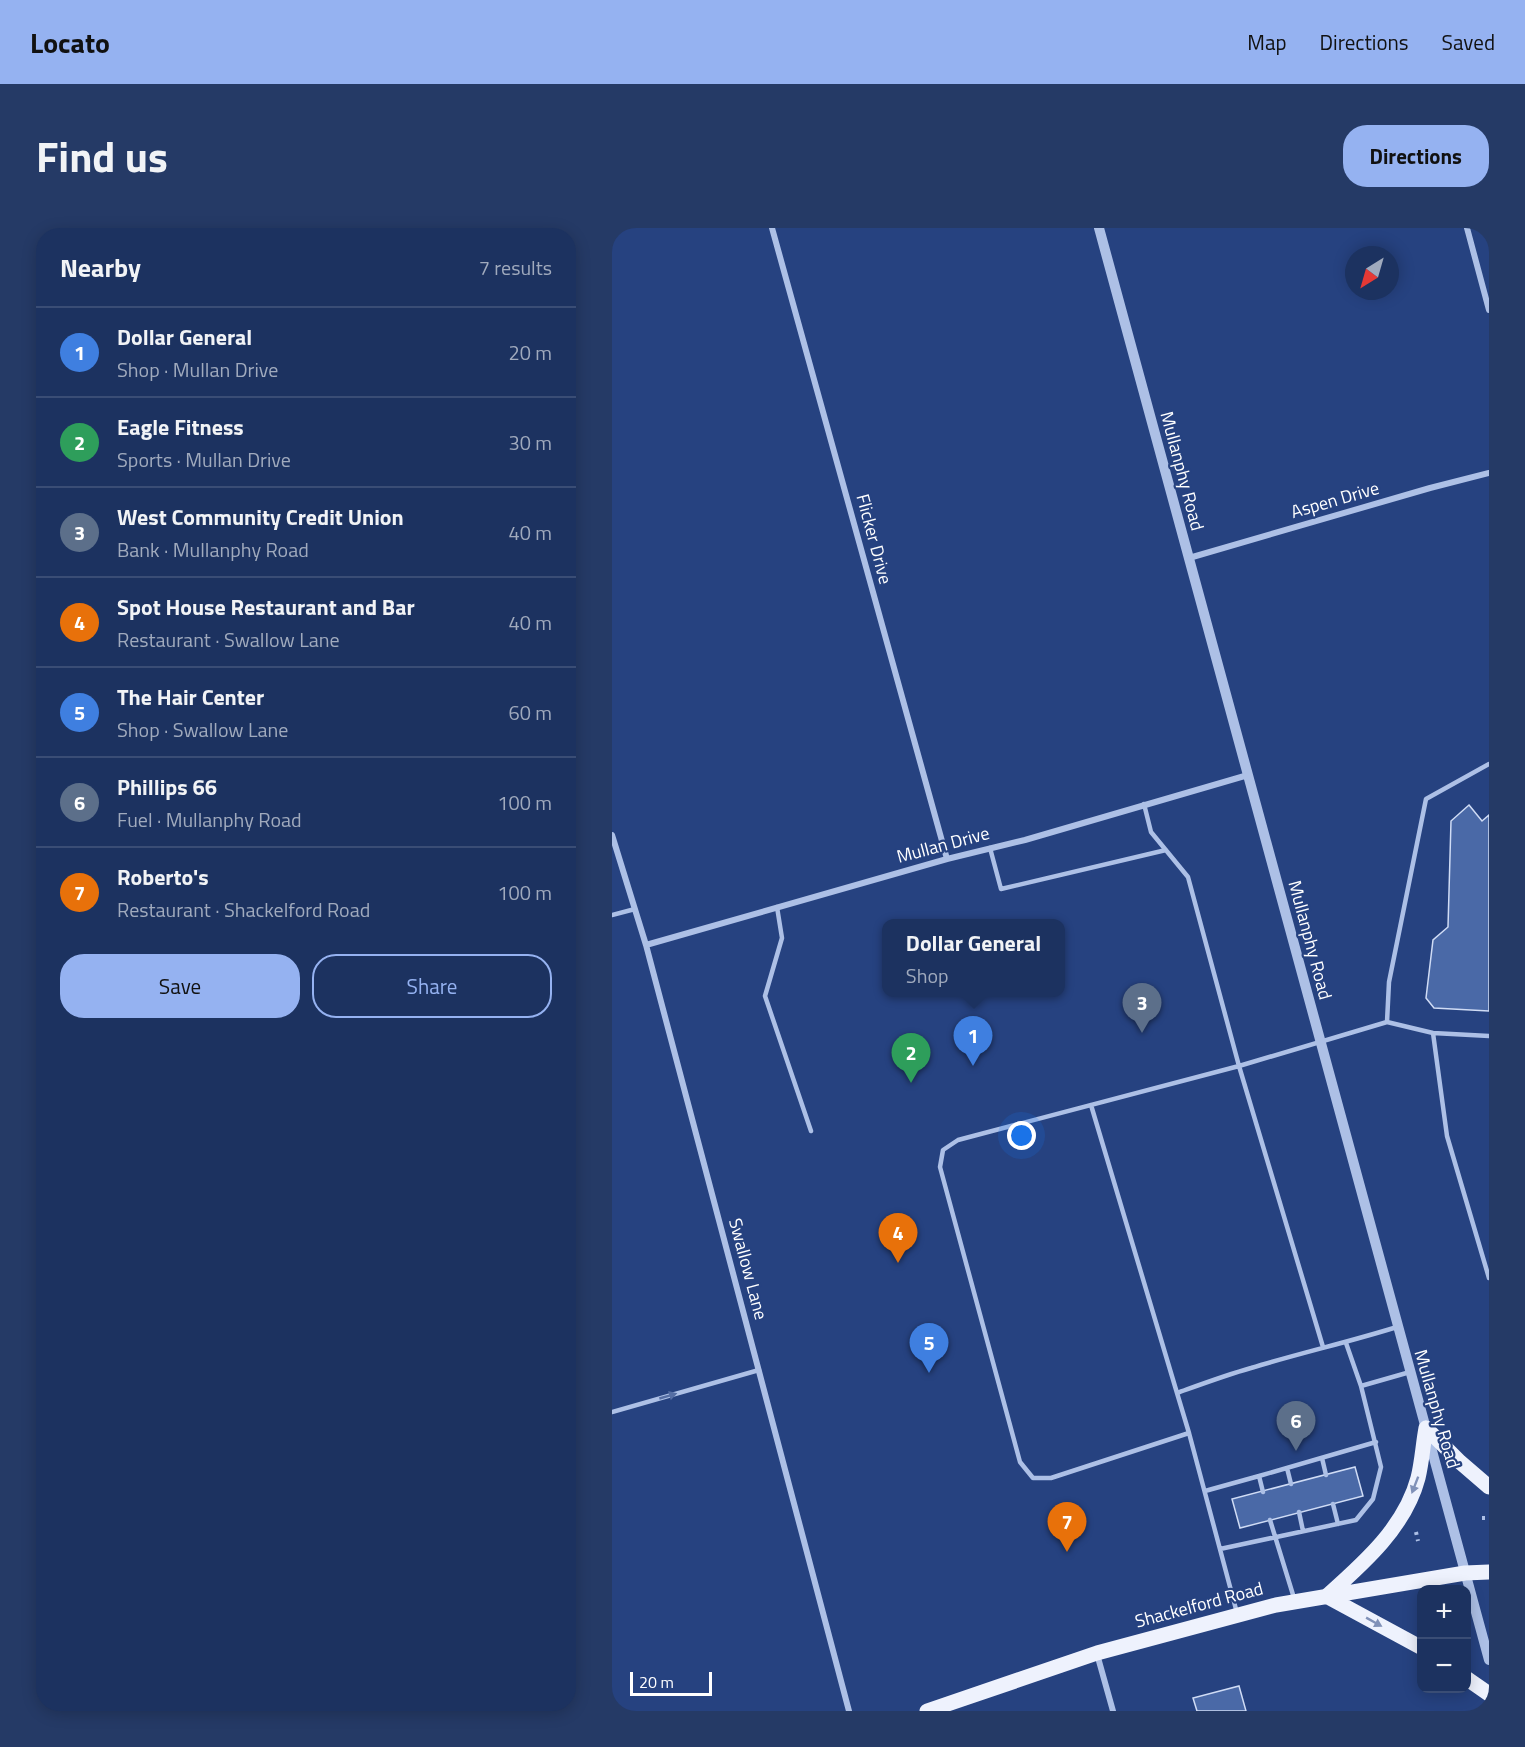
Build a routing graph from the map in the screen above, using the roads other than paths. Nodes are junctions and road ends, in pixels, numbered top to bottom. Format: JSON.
{"nodes":[{"id":1,"x":772,"y":228,"type":"edge"},
{"id":2,"x":1099,"y":228,"type":"edge"},
{"id":3,"x":1467,"y":228,"type":"edge"},
{"id":4,"x":1489,"y":310,"type":"edge"},
{"id":5,"x":1489,"y":473,"type":"edge"},
{"id":6,"x":1189,"y":558,"type":"junction"},
{"id":7,"x":1489,"y":764,"type":"edge"},
{"id":8,"x":1248,"y":775,"type":"junction"},
{"id":9,"x":1144,"y":804,"type":"junction"},
{"id":10,"x":612,"y":835,"type":"edge"},
{"id":11,"x":990,"y":848,"type":"junction"},
{"id":12,"x":1166,"y":850,"type":"junction"},
{"id":13,"x":947,"y":859,"type":"junction"},
{"id":14,"x":777,"y":907,"type":"junction"},
{"id":15,"x":635,"y":909,"type":"junction"},
{"id":16,"x":612,"y":915,"type":"edge"},
{"id":17,"x":646,"y":945,"type":"junction"},
{"id":18,"x":1387,"y":1022,"type":"junction"},
{"id":19,"x":1433,"y":1033,"type":"junction"},
{"id":20,"x":1489,"y":1036,"type":"edge"},
{"id":21,"x":1321,"y":1043,"type":"junction"},
{"id":22,"x":1239,"y":1066,"type":"junction"},
{"id":23,"x":1091,"y":1105,"type":"junction"},
{"id":24,"x":811,"y":1131,"type":"dead end"},
{"id":25,"x":1489,"y":1278,"type":"edge"},
{"id":26,"x":1397,"y":1327,"type":"junction"},
{"id":27,"x":1346,"y":1343,"type":"junction"},
{"id":28,"x":1323,"y":1347,"type":"junction"},
{"id":29,"x":759,"y":1370,"type":"junction"},
{"id":30,"x":1410,"y":1372,"type":"junction"},
{"id":31,"x":1361,"y":1386,"type":"junction"},
{"id":32,"x":1177,"y":1393,"type":"junction"},
{"id":33,"x":612,"y":1412,"type":"edge"},
{"id":34,"x":1426,"y":1428,"type":"junction"},
{"id":35,"x":1189,"y":1433,"type":"junction"},
{"id":36,"x":1376,"y":1442,"type":"junction"},
{"id":37,"x":1322,"y":1458,"type":"junction"},
{"id":38,"x":1287,"y":1468,"type":"junction"},
{"id":39,"x":1326,"y":1474,"type":"dead end"},
{"id":40,"x":1259,"y":1476,"type":"junction"},
{"id":41,"x":1291,"y":1484,"type":"dead end"},
{"id":42,"x":1489,"y":1487,"type":"edge"},
{"id":43,"x":1205,"y":1491,"type":"junction"},
{"id":44,"x":1263,"y":1492,"type":"dead end"},
{"id":45,"x":1333,"y":1504,"type":"dead end"},
{"id":46,"x":1299,"y":1512,"type":"dead end"},
{"id":47,"x":1270,"y":1520,"type":"dead end"},
{"id":48,"x":1338,"y":1524,"type":"junction"},
{"id":49,"x":1303,"y":1531,"type":"junction"},
{"id":50,"x":1276,"y":1537,"type":"junction"},
{"id":51,"x":1220,"y":1549,"type":"junction"},
{"id":52,"x":1489,"y":1572,"type":"edge"},
{"id":53,"x":1465,"y":1573,"type":"junction"},
{"id":54,"x":1326,"y":1596,"type":"junction"},
{"id":55,"x":1295,"y":1601,"type":"junction"},
{"id":56,"x":1238,"y":1615,"type":"junction"},
{"id":57,"x":1417,"y":1645,"type":"edge"},
{"id":58,"x":1097,"y":1653,"type":"junction"},
{"id":59,"x":1489,"y":1660,"type":"edge"},
{"id":60,"x":1471,"y":1681,"type":"edge"},
{"id":61,"x":1489,"y":1694,"type":"edge"},
{"id":62,"x":849,"y":1711,"type":"edge"},
{"id":63,"x":927,"y":1711,"type":"edge"},
{"id":64,"x":1113,"y":1711,"type":"edge"}],
"edges":[{"from":1,"to":13,"type":"street","name":"Flicker Drive"},
{"from":2,"to":6,"type":"street","name":"Mullanphy Road"},
{"from":3,"to":4,"type":"street"},
{"from":5,"to":6,"type":"street","name":"Aspen Drive"},
{"from":6,"to":8,"type":"street","name":"Mullanphy Road"},
{"from":7,"to":18,"type":"lane"},
{"from":8,"to":9,"type":"street","name":"Mullan Drive"},
{"from":8,"to":21,"type":"street","name":"Mullanphy Road"},
{"from":9,"to":11,"type":"street","name":"Mullan Drive"},
{"from":9,"to":12,"type":"lane"},
{"from":10,"to":15,"type":"street","name":"Swallow Lane"},
{"from":11,"to":12,"type":"lane"},
{"from":11,"to":13,"type":"street","name":"Mullan Drive"},
{"from":12,"to":22,"type":"lane"},
{"from":13,"to":14,"type":"street","name":"Mullan Drive"},
{"from":14,"to":17,"type":"street","name":"Mullan Drive"},
{"from":14,"to":24,"type":"lane"},
{"from":15,"to":16,"type":"lane"},
{"from":15,"to":17,"type":"street","name":"Swallow Lane"},
{"from":17,"to":29,"type":"street","name":"Swallow Lane"},
{"from":18,"to":19,"type":"lane"},
{"from":18,"to":21,"type":"lane"},
{"from":19,"to":20,"type":"lane"},
{"from":19,"to":25,"type":"lane"},
{"from":21,"to":22,"type":"lane"},
{"from":21,"to":26,"type":"street","name":"Mullanphy Road"},
{"from":22,"to":23,"type":"lane"},
{"from":22,"to":28,"type":"lane"},
{"from":23,"to":32,"type":"lane"},
{"from":23,"to":35,"type":"lane"},
{"from":26,"to":27,"type":"lane"},
{"from":26,"to":30,"type":"street","name":"Mullanphy Road"},
{"from":27,"to":28,"type":"lane"},
{"from":27,"to":31,"type":"lane"},
{"from":28,"to":32,"type":"lane"},
{"from":33,"to":29,"type":"lane","one_way":true},
{"from":29,"to":62,"type":"street","name":"Swallow Lane"},
{"from":30,"to":31,"type":"lane"},
{"from":30,"to":34,"type":"street","name":"Mullanphy Road"},
{"from":31,"to":36,"type":"lane"},
{"from":32,"to":35,"type":"lane"},
{"from":34,"to":42,"type":"main road"},
{"from":34,"to":53,"type":"street","name":"Mullanphy Road"},
{"from":34,"to":54,"type":"main road","one_way":true},
{"from":35,"to":43,"type":"lane"},
{"from":36,"to":37,"type":"lane"},
{"from":36,"to":48,"type":"lane"},
{"from":37,"to":38,"type":"lane"},
{"from":37,"to":39,"type":"lane"},
{"from":38,"to":40,"type":"lane"},
{"from":38,"to":41,"type":"lane"},
{"from":40,"to":43,"type":"lane"},
{"from":40,"to":44,"type":"lane"},
{"from":43,"to":51,"type":"lane"},
{"from":45,"to":48,"type":"lane"},
{"from":46,"to":49,"type":"lane"},
{"from":47,"to":50,"type":"lane"},
{"from":48,"to":49,"type":"lane"},
{"from":49,"to":50,"type":"lane"},
{"from":50,"to":51,"type":"lane"},
{"from":50,"to":55,"type":"lane"},
{"from":51,"to":56,"type":"lane"},
{"from":52,"to":53,"type":"main road","name":"Shackelford Road"},
{"from":53,"to":54,"type":"main road","name":"Shackelford Road"},
{"from":53,"to":59,"type":"street","name":"Mullanphy Road"},
{"from":54,"to":55,"type":"main road","name":"Shackelford Road"},
{"from":54,"to":57,"type":"main road","one_way":true},
{"from":55,"to":56,"type":"main road","name":"Shackelford Road"},
{"from":56,"to":58,"type":"main road","name":"Shackelford Road"},
{"from":58,"to":63,"type":"main road","name":"Shackelford Road"},
{"from":58,"to":64,"type":"street"},
{"from":60,"to":61,"type":"main road"}]}
